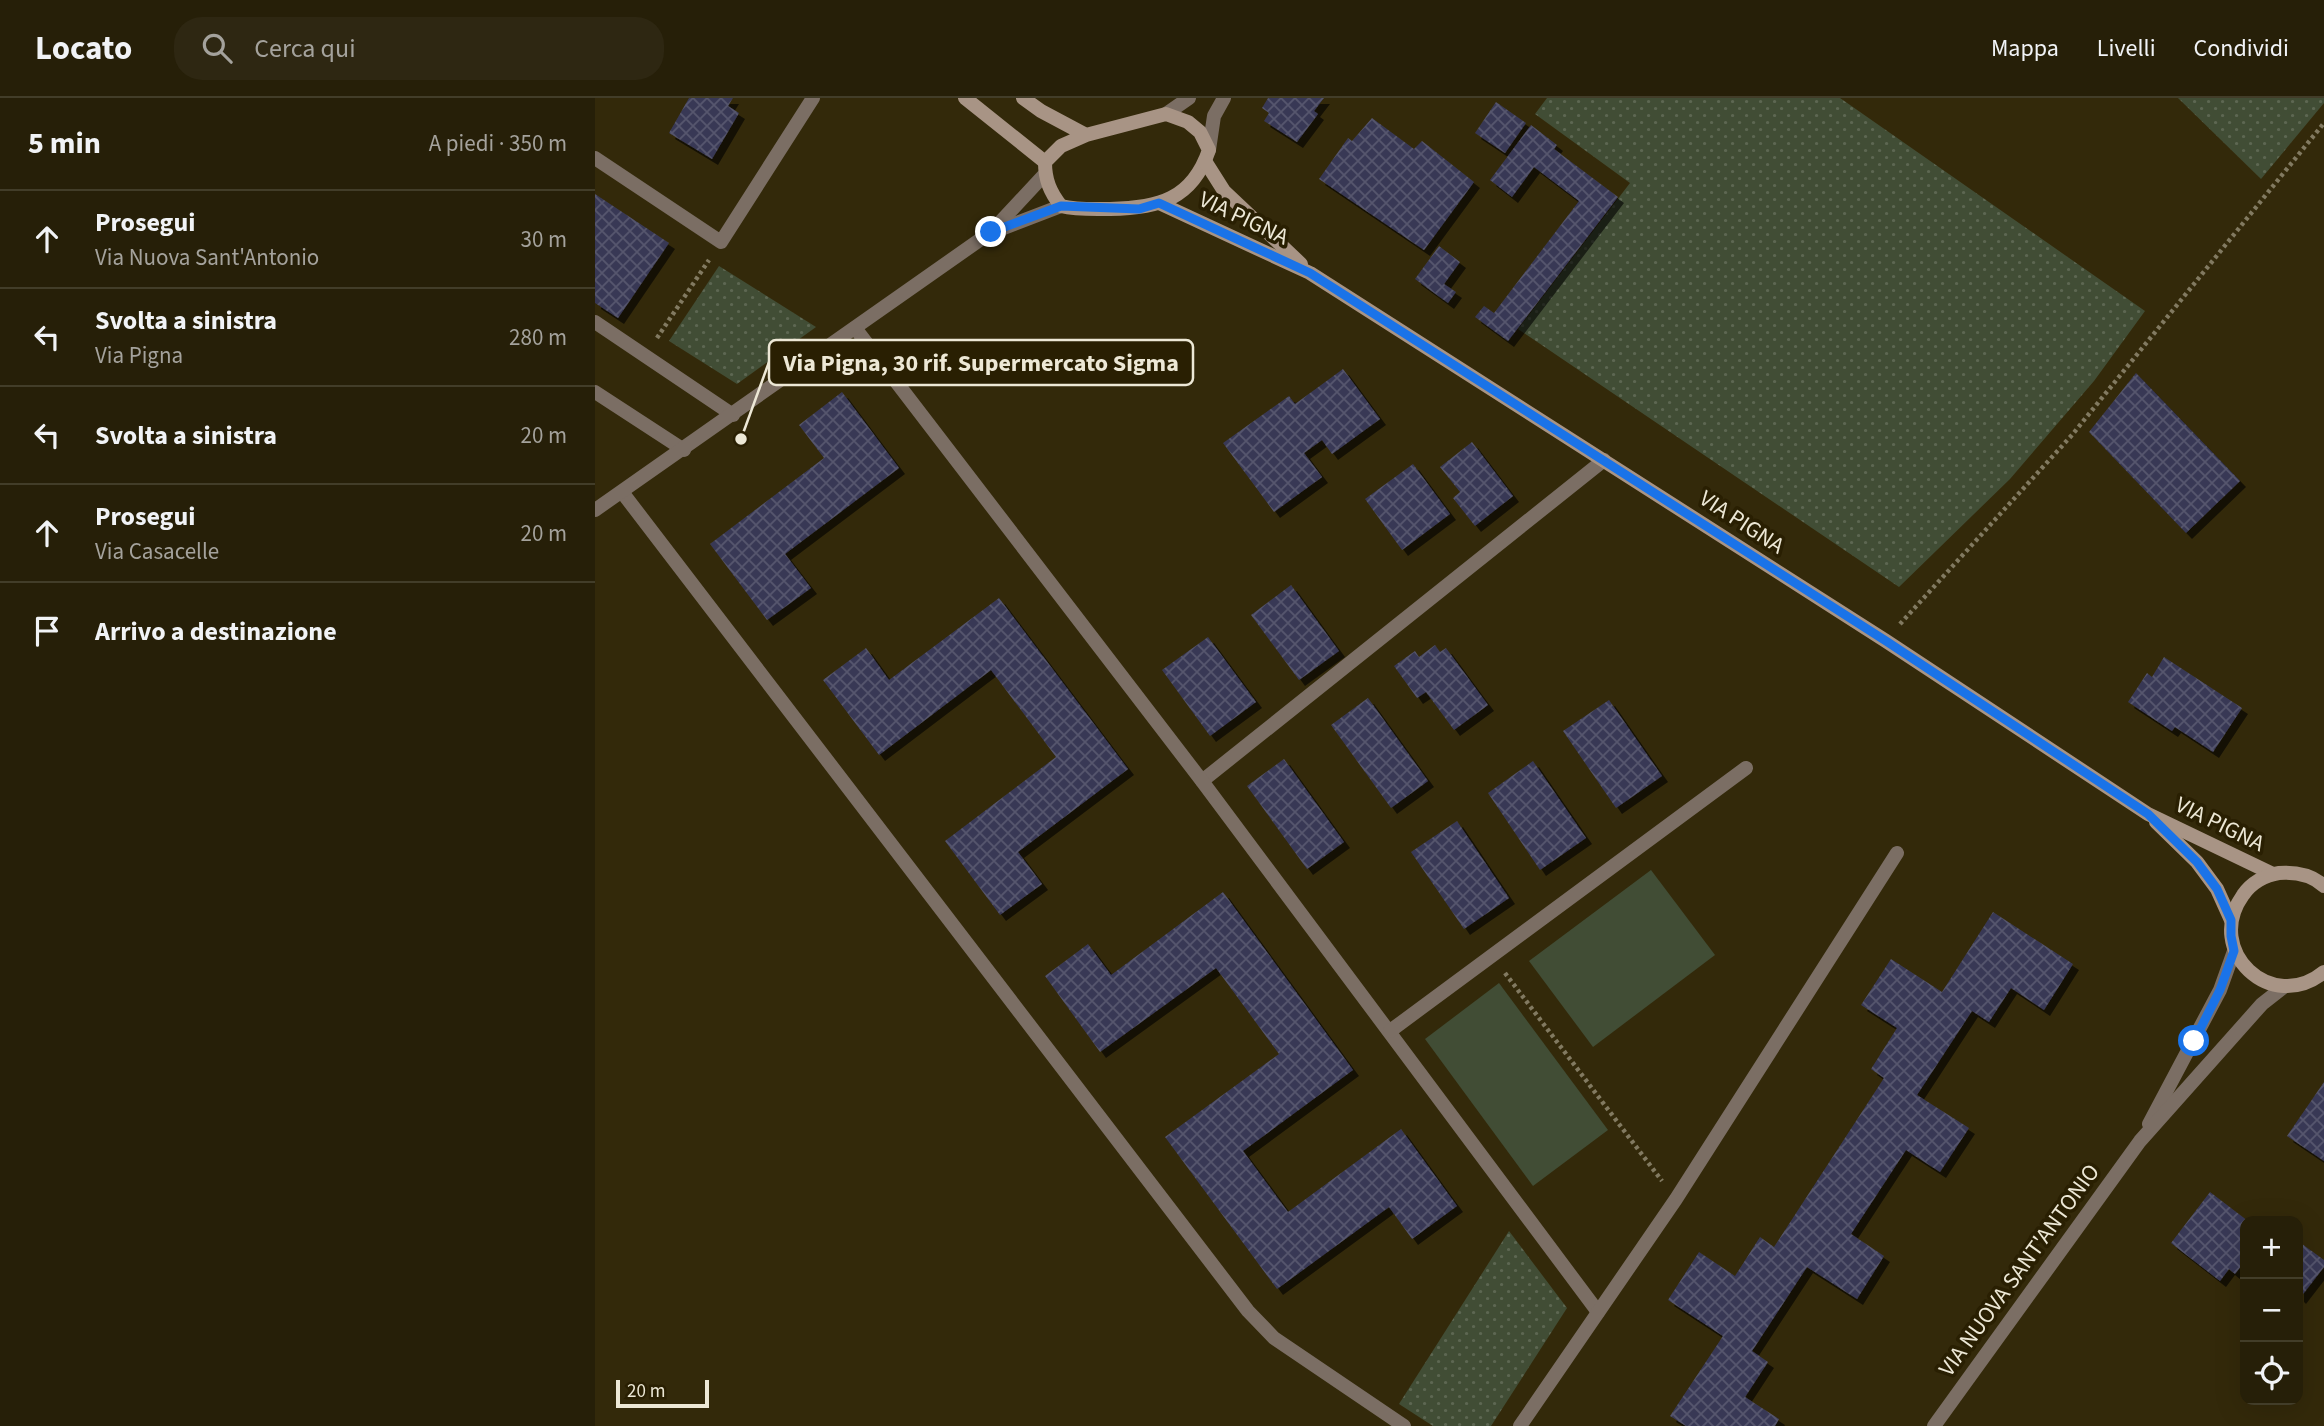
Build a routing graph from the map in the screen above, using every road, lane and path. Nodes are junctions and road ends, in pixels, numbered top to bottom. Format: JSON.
{"nodes":[{"id":1,"x":813,"y":98,"type":"edge"},
{"id":2,"x":965,"y":98,"type":"edge"},
{"id":3,"x":1023,"y":98,"type":"edge"},
{"id":4,"x":1189,"y":98,"type":"edge"},
{"id":5,"x":1224,"y":98,"type":"edge"},
{"id":6,"x":1166,"y":114,"type":"junction"},
{"id":7,"x":2324,"y":123,"type":"edge"},
{"id":8,"x":1086,"y":135,"type":"junction"},
{"id":9,"x":1207,"y":156,"type":"junction"},
{"id":10,"x":595,"y":158,"type":"edge"},
{"id":11,"x":1045,"y":168,"type":"junction"},
{"id":12,"x":1159,"y":203,"type":"junction"},
{"id":13,"x":1061,"y":206,"type":"junction"},
{"id":14,"x":991,"y":232,"type":"junction"},
{"id":15,"x":721,"y":242,"type":"junction"},
{"id":16,"x":1310,"y":273,"type":"junction"},
{"id":17,"x":595,"y":321,"type":"edge"},
{"id":18,"x":855,"y":328,"type":"junction"},
{"id":19,"x":645,"y":356,"type":"junction"},
{"id":20,"x":595,"y":392,"type":"edge"},
{"id":21,"x":733,"y":415,"type":"junction"},
{"id":22,"x":684,"y":450,"type":"junction"},
{"id":23,"x":1604,"y":460,"type":"junction"},
{"id":24,"x":622,"y":492,"type":"junction"},
{"id":25,"x":595,"y":510,"type":"edge"},
{"id":26,"x":1886,"y":641,"type":"junction"},
{"id":27,"x":1746,"y":768,"type":"dead end"},
{"id":28,"x":1202,"y":781,"type":"junction"},
{"id":29,"x":2148,"y":814,"type":"junction"},
{"id":30,"x":1897,"y":853,"type":"dead end"},
{"id":31,"x":2273,"y":874,"type":"junction"},
{"id":32,"x":2324,"y":886,"type":"edge"},
{"id":33,"x":2231,"y":920,"type":"junction"},
{"id":34,"x":2234,"y":951,"type":"junction"},
{"id":35,"x":1492,"y":956,"type":"junction"},
{"id":36,"x":2322,"y":976,"type":"edge"},
{"id":37,"x":2285,"y":986,"type":"junction"},
{"id":38,"x":1390,"y":1031,"type":"junction"},
{"id":39,"x":2140,"y":1140,"type":"junction"},
{"id":40,"x":1676,"y":1199,"type":"junction"},
{"id":41,"x":1598,"y":1312,"type":"junction"},
{"id":42,"x":1404,"y":1426,"type":"edge"},
{"id":43,"x":1520,"y":1426,"type":"edge"},
{"id":44,"x":1934,"y":1426,"type":"edge"}],
"edges":[{"from":1,"to":15,"type":"street"},
{"from":2,"to":11,"type":"main road"},
{"from":3,"to":8,"type":"main road"},
{"from":4,"to":6,"type":"street"},
{"from":5,"to":9,"type":"street"},
{"from":6,"to":8,"type":"main road"},
{"from":6,"to":9,"type":"main road","name":"VIA PIGNA"},
{"from":7,"to":26,"type":"path"},
{"from":8,"to":11,"type":"main road"},
{"from":9,"to":12,"type":"main road"},
{"from":9,"to":16,"type":"main road","name":"VIA PIGNA"},
{"from":10,"to":15,"type":"street"},
{"from":11,"to":13,"type":"main road"},
{"from":11,"to":14,"type":"street"},
{"from":12,"to":13,"type":"main road"},
{"from":12,"to":16,"type":"main road","name":"VIA PIGNA"},
{"from":13,"to":14,"type":"street"},
{"from":14,"to":18,"type":"street"},
{"from":15,"to":19,"type":"path"},
{"from":16,"to":23,"type":"main road","name":"VIA PIGNA"},
{"from":17,"to":19,"type":"street"},
{"from":18,"to":21,"type":"street"},
{"from":18,"to":28,"type":"street"},
{"from":19,"to":21,"type":"street"},
{"from":20,"to":22,"type":"street"},
{"from":21,"to":22,"type":"street"},
{"from":22,"to":24,"type":"street"},
{"from":23,"to":26,"type":"main road","name":"VIA PIGNA"},
{"from":23,"to":28,"type":"street"},
{"from":24,"to":25,"type":"street"},
{"from":24,"to":42,"type":"street"},
{"from":26,"to":29,"type":"main road","name":"VIA PIGNA"},
{"from":27,"to":35,"type":"street"},
{"from":28,"to":38,"type":"street"},
{"from":29,"to":31,"type":"main road","name":"VIA PIGNA"},
{"from":29,"to":33,"type":"main road","name":"VIA PIGNA"},
{"from":30,"to":40,"type":"street"},
{"from":31,"to":32,"type":"main road","name":"VIA PIGNA"},
{"from":31,"to":33,"type":"main road","name":"VIA PIGNA"},
{"from":33,"to":34,"type":"main road","name":"VIA PIGNA"},
{"from":34,"to":37,"type":"main road"},
{"from":34,"to":39,"type":"street","name":"VIA NUOVA SANT'ANTONIO"},
{"from":35,"to":38,"type":"street"},
{"from":35,"to":40,"type":"path"},
{"from":36,"to":37,"type":"main road"},
{"from":37,"to":39,"type":"street","name":"VIA NUOVA SANT'ANTONIO"},
{"from":38,"to":41,"type":"street"},
{"from":39,"to":44,"type":"street","name":"VIA NUOVA SANT'ANTONIO"},
{"from":40,"to":41,"type":"street"},
{"from":41,"to":43,"type":"street"}]}
